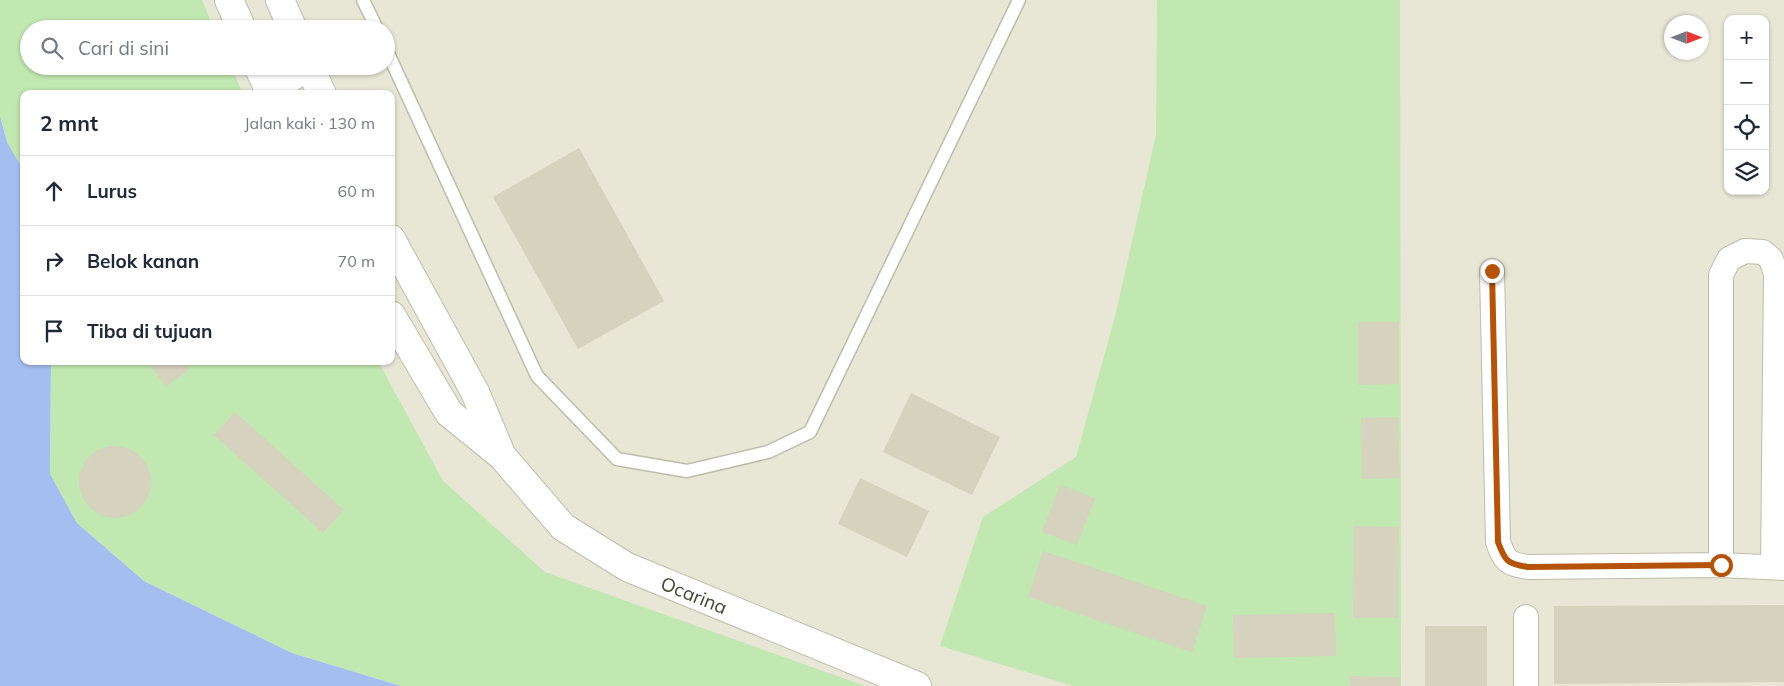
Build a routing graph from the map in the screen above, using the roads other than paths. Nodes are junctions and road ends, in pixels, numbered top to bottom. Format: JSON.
{"nodes":[{"id":1,"x":229,"y":0,"type":"edge"},
{"id":2,"x":280,"y":0,"type":"edge"},
{"id":3,"x":363,"y":0,"type":"edge"},
{"id":4,"x":1019,"y":0,"type":"edge"},
{"id":5,"x":238,"y":20,"type":"edge"},
{"id":6,"x":289,"y":20,"type":"edge"},
{"id":7,"x":373,"y":20,"type":"edge"},
{"id":8,"x":395,"y":69,"type":"edge"},
{"id":9,"x":262,"y":75,"type":"edge"},
{"id":10,"x":296,"y":75,"type":"edge"},
{"id":11,"x":313,"y":75,"type":"edge"},
{"id":12,"x":269,"y":90,"type":"edge"},
{"id":13,"x":273,"y":90,"type":"edge"},
{"id":14,"x":320,"y":90,"type":"edge"},
{"id":15,"x":395,"y":246,"type":"edge"},
{"id":16,"x":1492,"y":271,"type":"dead end"},
{"id":17,"x":395,"y":322,"type":"edge"},
{"id":18,"x":502,"y":456,"type":"junction"},
{"id":19,"x":1721,"y":565,"type":"junction"},
{"id":20,"x":1779,"y":568,"type":"edge"},
{"id":21,"x":1526,"y":617,"type":"dead end"},
{"id":22,"x":918,"y":686,"type":"edge"},
{"id":23,"x":1526,"y":686,"type":"edge"}],
"edges":[{"from":1,"to":5,"type":"street"},
{"from":2,"to":6,"type":"street"},
{"from":3,"to":7,"type":"lane"},
{"from":4,"to":8,"type":"lane"},
{"from":9,"to":12,"type":"street"},
{"from":10,"to":13,"type":"street"},
{"from":11,"to":14,"type":"street"},
{"from":15,"to":18,"type":"street","name":"Ocarina"},
{"from":16,"to":19,"type":"street"},
{"from":17,"to":18,"type":"street","name":"Ocarina"},
{"from":18,"to":22,"type":"street","name":"Ocarina"},
{"from":19,"to":20,"type":"street"},
{"from":19,"to":20,"type":"street"},
{"from":21,"to":23,"type":"street"}]}
